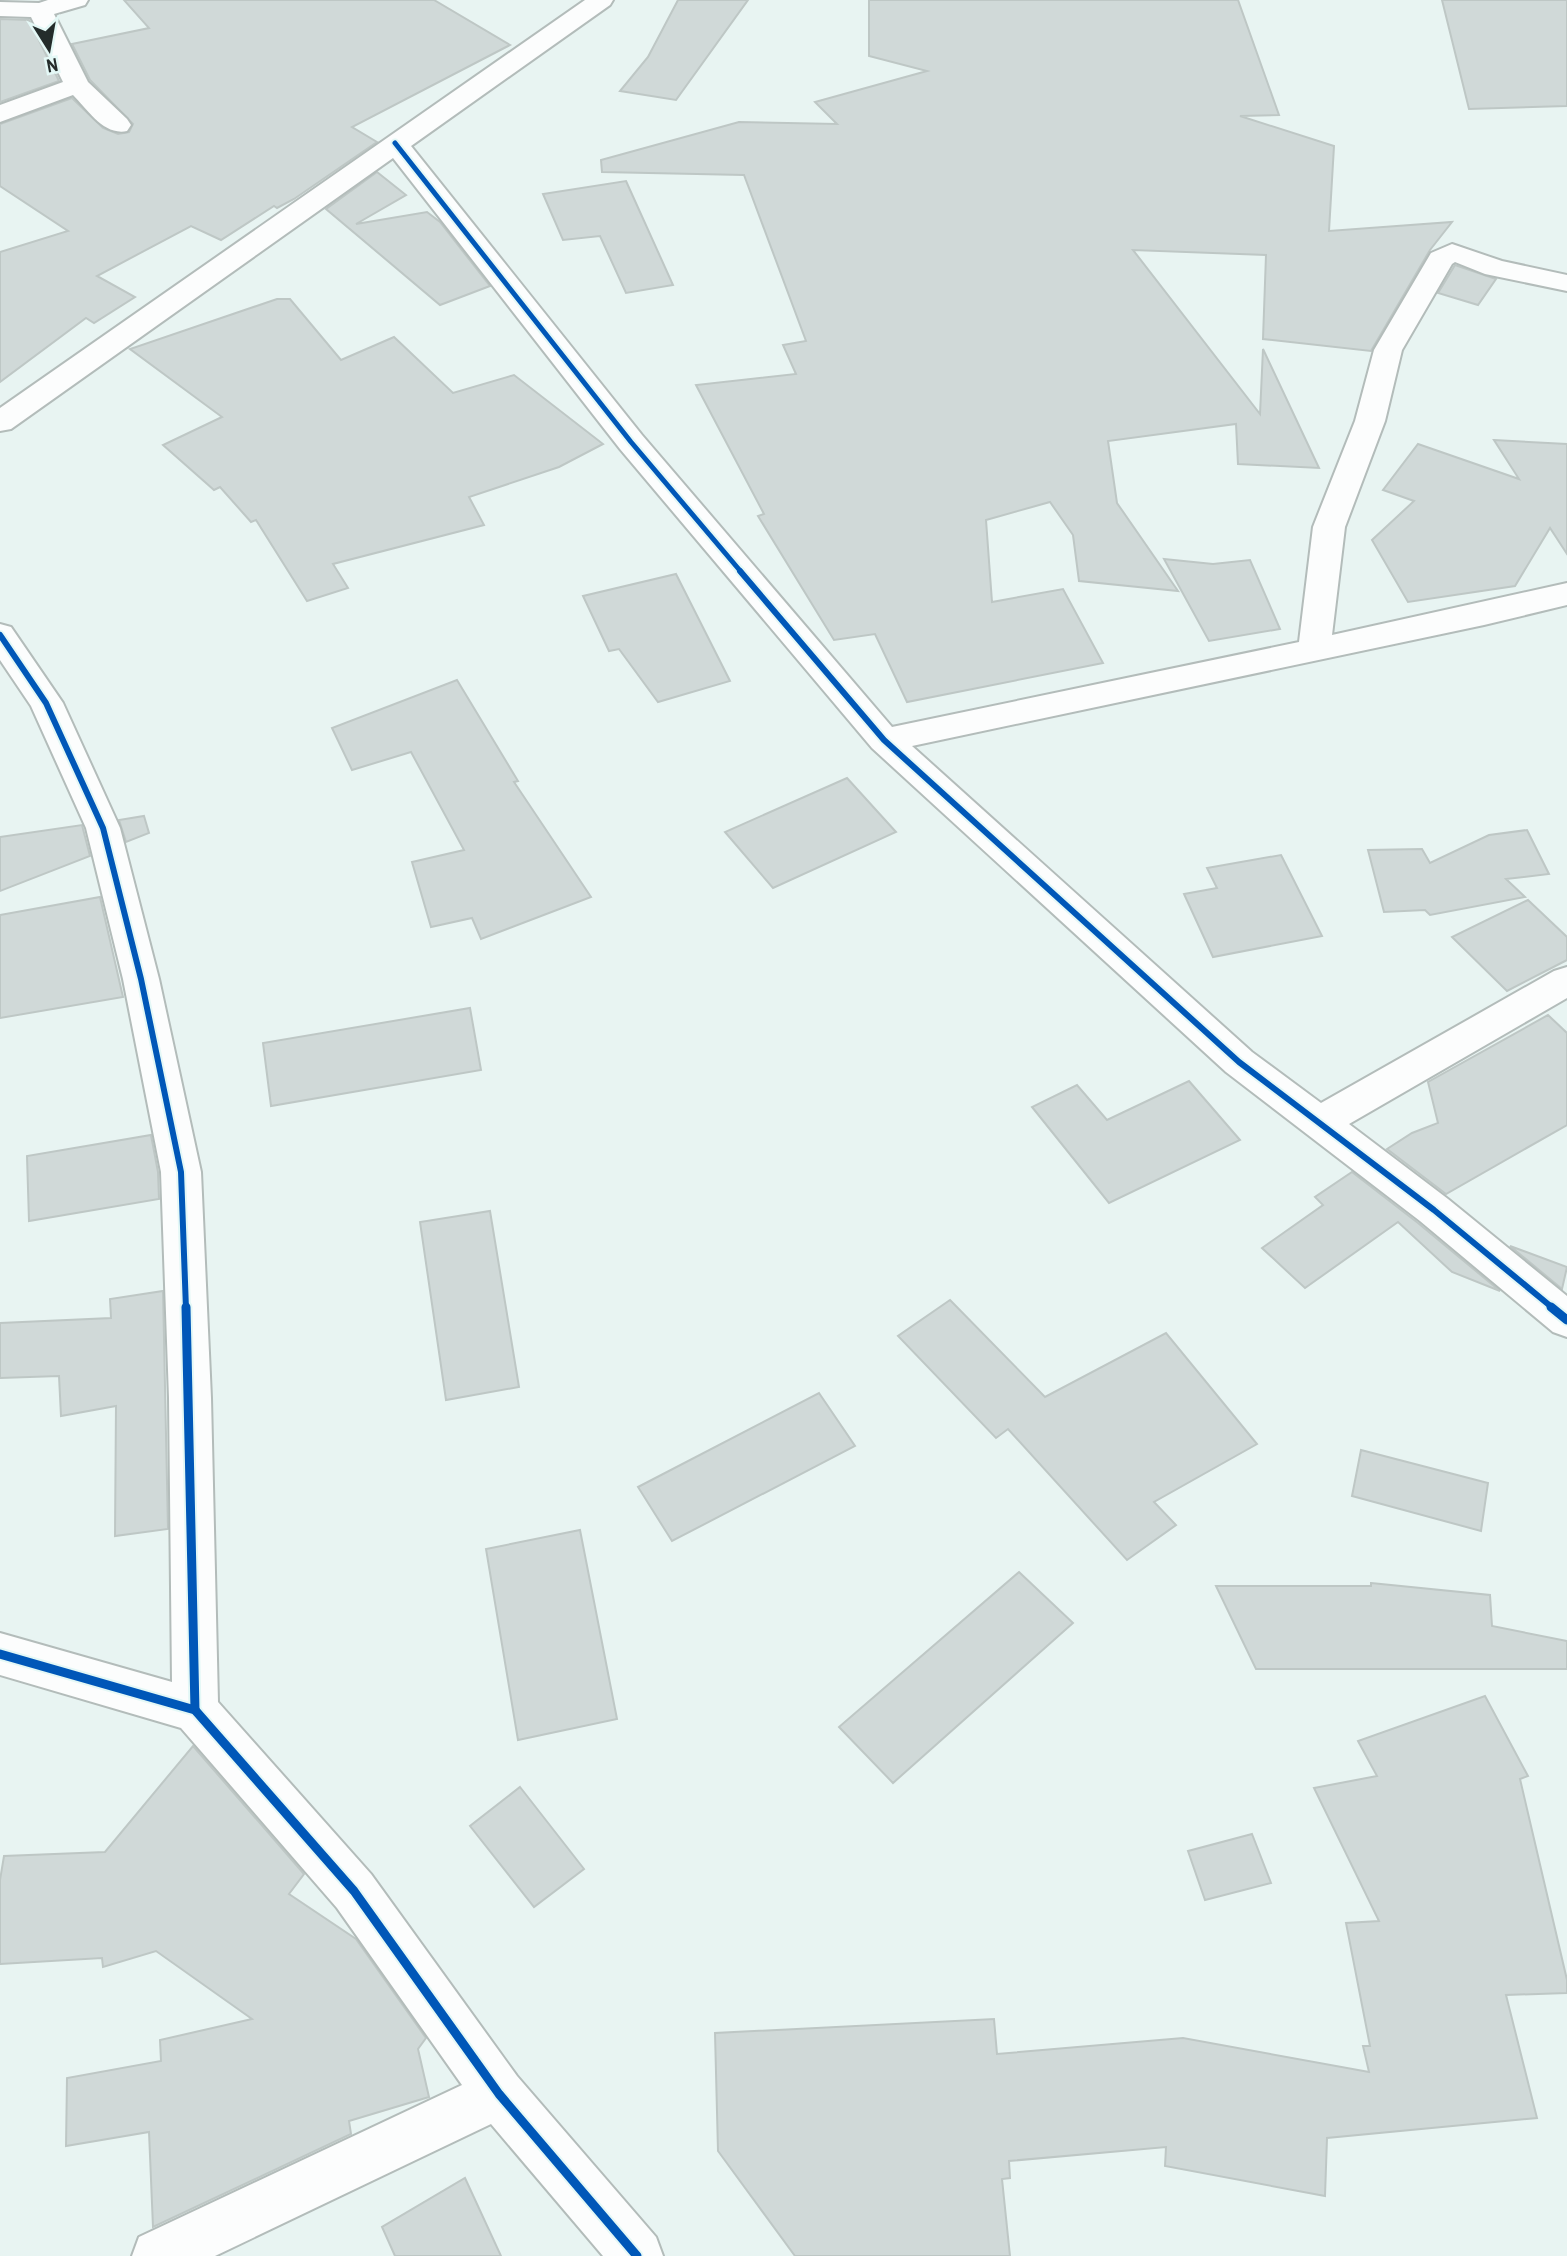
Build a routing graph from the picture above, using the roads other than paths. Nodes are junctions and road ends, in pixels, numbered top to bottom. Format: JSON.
{"nodes":[{"id":1,"x":76,"y":0,"type":"edge"},
{"id":2,"x":601,"y":0,"type":"edge"},
{"id":3,"x":0,"y":9,"type":"edge"},
{"id":4,"x":40,"y":10,"type":"junction"},
{"id":5,"x":78,"y":85,"type":"junction"},
{"id":6,"x":0,"y":114,"type":"edge"},
{"id":7,"x":118,"y":125,"type":"dead end"},
{"id":8,"x":395,"y":144,"type":"junction"},
{"id":9,"x":1567,"y":283,"type":"edge"},
{"id":10,"x":0,"y":422,"type":"edge"},
{"id":11,"x":1567,"y":594,"type":"edge"},
{"id":12,"x":0,"y":635,"type":"edge"},
{"id":13,"x":1314,"y":650,"type":"junction"},
{"id":14,"x":884,"y":740,"type":"junction"},
{"id":15,"x":1567,"y":981,"type":"edge"},
{"id":16,"x":1318,"y":1123,"type":"junction"},
{"id":17,"x":1567,"y":1320,"type":"edge"},
{"id":18,"x":0,"y":1654,"type":"edge"},
{"id":19,"x":195,"y":1710,"type":"junction"},
{"id":20,"x":499,"y":2094,"type":"junction"},
{"id":21,"x":158,"y":2256,"type":"edge"},
{"id":22,"x":636,"y":2256,"type":"edge"}],
"edges":[{"from":1,"to":4,"type":"street"},
{"from":2,"to":8,"type":"street"},
{"from":3,"to":4,"type":"street"},
{"from":4,"to":5,"type":"street"},
{"from":5,"to":6,"type":"street"},
{"from":5,"to":7,"type":"street"},
{"from":8,"to":10,"type":"street"},
{"from":8,"to":14,"type":"street"},
{"from":9,"to":13,"type":"street"},
{"from":11,"to":13,"type":"street"},
{"from":12,"to":19,"type":"street"},
{"from":13,"to":14,"type":"street"},
{"from":14,"to":16,"type":"street"},
{"from":15,"to":16,"type":"street"},
{"from":16,"to":17,"type":"street"},
{"from":18,"to":19,"type":"street"},
{"from":19,"to":20,"type":"street"},
{"from":20,"to":21,"type":"street"},
{"from":20,"to":22,"type":"street"}]}
